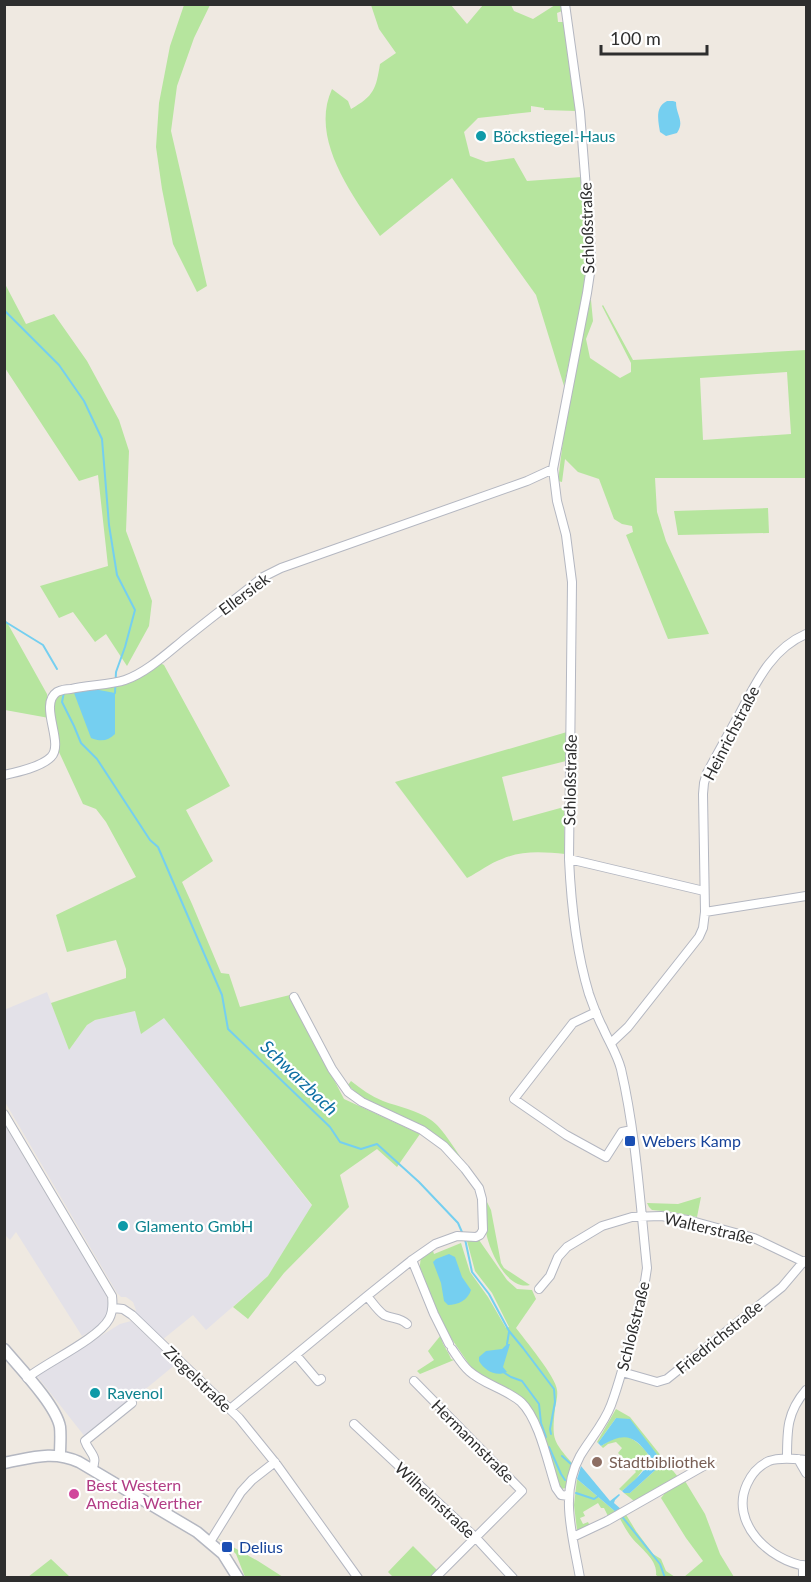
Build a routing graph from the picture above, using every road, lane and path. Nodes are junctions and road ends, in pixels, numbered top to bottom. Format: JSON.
{"nodes":[{"id":1,"x":565,"y":4,"type":"edge"},
{"id":2,"x":553,"y":469,"type":"junction"},
{"id":3,"x":807,"y":634,"type":"edge"},
{"id":4,"x":4,"y":775,"type":"edge"},
{"id":5,"x":569,"y":859,"type":"junction"},
{"id":6,"x":704,"y":891,"type":"junction"},
{"id":7,"x":807,"y":896,"type":"edge"},
{"id":8,"x":705,"y":912,"type":"junction"},
{"id":9,"x":294,"y":997,"type":"dead end"},
{"id":10,"x":596,"y":1012,"type":"junction"},
{"id":11,"x":610,"y":1043,"type":"junction"},
{"id":12,"x":4,"y":1114,"type":"edge"},
{"id":13,"x":632,"y":1130,"type":"junction"},
{"id":14,"x":642,"y":1216,"type":"junction"},
{"id":15,"x":412,"y":1260,"type":"junction"},
{"id":16,"x":805,"y":1262,"type":"edge"},
{"id":17,"x":539,"y":1290,"type":"dead end"},
{"id":18,"x":368,"y":1296,"type":"junction"},
{"id":19,"x":113,"y":1308,"type":"junction"},
{"id":20,"x":407,"y":1324,"type":"dead end"},
{"id":21,"x":4,"y":1349,"type":"edge"},
{"id":22,"x":296,"y":1355,"type":"junction"},
{"id":23,"x":622,"y":1372,"type":"junction"},
{"id":24,"x":27,"y":1378,"type":"junction"},
{"id":25,"x":321,"y":1379,"type":"dead end"},
{"id":26,"x":414,"y":1381,"type":"dead end"},
{"id":27,"x":807,"y":1390,"type":"edge"},
{"id":28,"x":132,"y":1403,"type":"dead end"},
{"id":29,"x":230,"y":1409,"type":"junction"},
{"id":30,"x":354,"y":1424,"type":"dead end"},
{"id":31,"x":60,"y":1455,"type":"junction"},
{"id":32,"x":787,"y":1458,"type":"junction"},
{"id":33,"x":802,"y":1459,"type":"edge"},
{"id":34,"x":275,"y":1462,"type":"junction"},
{"id":35,"x":4,"y":1463,"type":"edge"},
{"id":36,"x":709,"y":1463,"type":"dead end"},
{"id":37,"x":92,"y":1469,"type":"junction"},
{"id":38,"x":807,"y":1473,"type":"edge"},
{"id":39,"x":569,"y":1496,"type":"junction"},
{"id":40,"x":573,"y":1537,"type":"junction"},
{"id":41,"x":476,"y":1538,"type":"junction"},
{"id":42,"x":210,"y":1542,"type":"junction"},
{"id":43,"x":805,"y":1565,"type":"edge"},
{"id":44,"x":238,"y":1578,"type":"edge"},
{"id":45,"x":358,"y":1578,"type":"edge"},
{"id":46,"x":435,"y":1578,"type":"edge"},
{"id":47,"x":513,"y":1578,"type":"edge"},
{"id":48,"x":580,"y":1578,"type":"edge"},
{"id":49,"x":803,"y":1578,"type":"edge"}],
"edges":[{"from":1,"to":2,"type":"street","name":"Schloßstraße"},
{"from":2,"to":4,"type":"street","name":"Ellersiek"},
{"from":2,"to":5,"type":"street","name":"Schloßstraße"},
{"from":3,"to":6,"type":"street","name":"Heinrichstraße"},
{"from":5,"to":6,"type":"street"},
{"from":5,"to":10,"type":"street","name":"Schloßstraße"},
{"from":6,"to":8,"type":"street","name":"Heinrichstraße"},
{"from":7,"to":8,"type":"street"},
{"from":8,"to":11,"type":"street","name":"Heinrichstraße"},
{"from":9,"to":15,"type":"street"},
{"from":10,"to":11,"type":"street","name":"Schloßstraße"},
{"from":10,"to":13,"type":"street"},
{"from":11,"to":13,"type":"street","name":"Schloßstraße"},
{"from":12,"to":19,"type":"street"},
{"from":13,"to":14,"type":"street","name":"Schloßstraße"},
{"from":14,"to":16,"type":"street","name":"Walterstraße"},
{"from":14,"to":17,"type":"street","name":"Walterstraße"},
{"from":14,"to":23,"type":"street","name":"Schloßstraße"},
{"from":15,"to":18,"type":"street"},
{"from":15,"to":39,"type":"street"},
{"from":16,"to":23,"type":"street","name":"Friedrichstraße"},
{"from":18,"to":20,"type":"street"},
{"from":18,"to":22,"type":"street"},
{"from":19,"to":24,"type":"street"},
{"from":19,"to":29,"type":"street","name":"Ziegelstraße"},
{"from":21,"to":24,"type":"main road"},
{"from":22,"to":25,"type":"street"},
{"from":22,"to":29,"type":"street"},
{"from":23,"to":39,"type":"street","name":"Schloßstraße"},
{"from":24,"to":31,"type":"main road"},
{"from":26,"to":41,"type":"street","name":"Hermannstraße"},
{"from":27,"to":32,"type":"street"},
{"from":28,"to":37,"type":"street"},
{"from":29,"to":34,"type":"street","name":"Ziegelstraße"},
{"from":30,"to":41,"type":"street","name":"Wilhelmstraße"},
{"from":31,"to":35,"type":"main road"},
{"from":31,"to":37,"type":"main road"},
{"from":32,"to":33,"type":"street"},
{"from":32,"to":43,"type":"street"},
{"from":33,"to":38,"type":"street"},
{"from":34,"to":42,"type":"street"},
{"from":34,"to":45,"type":"street","name":"Ziegelstraße"},
{"from":36,"to":40,"type":"street"},
{"from":37,"to":42,"type":"main road"},
{"from":39,"to":40,"type":"street","name":"Schloßstraße"},
{"from":40,"to":48,"type":"street","name":"Schloßstraße"},
{"from":41,"to":46,"type":"street","name":"Hermannstraße"},
{"from":41,"to":47,"type":"street","name":"Wilhelmstraße"},
{"from":42,"to":44,"type":"main road"},
{"from":43,"to":49,"type":"street"}]}
